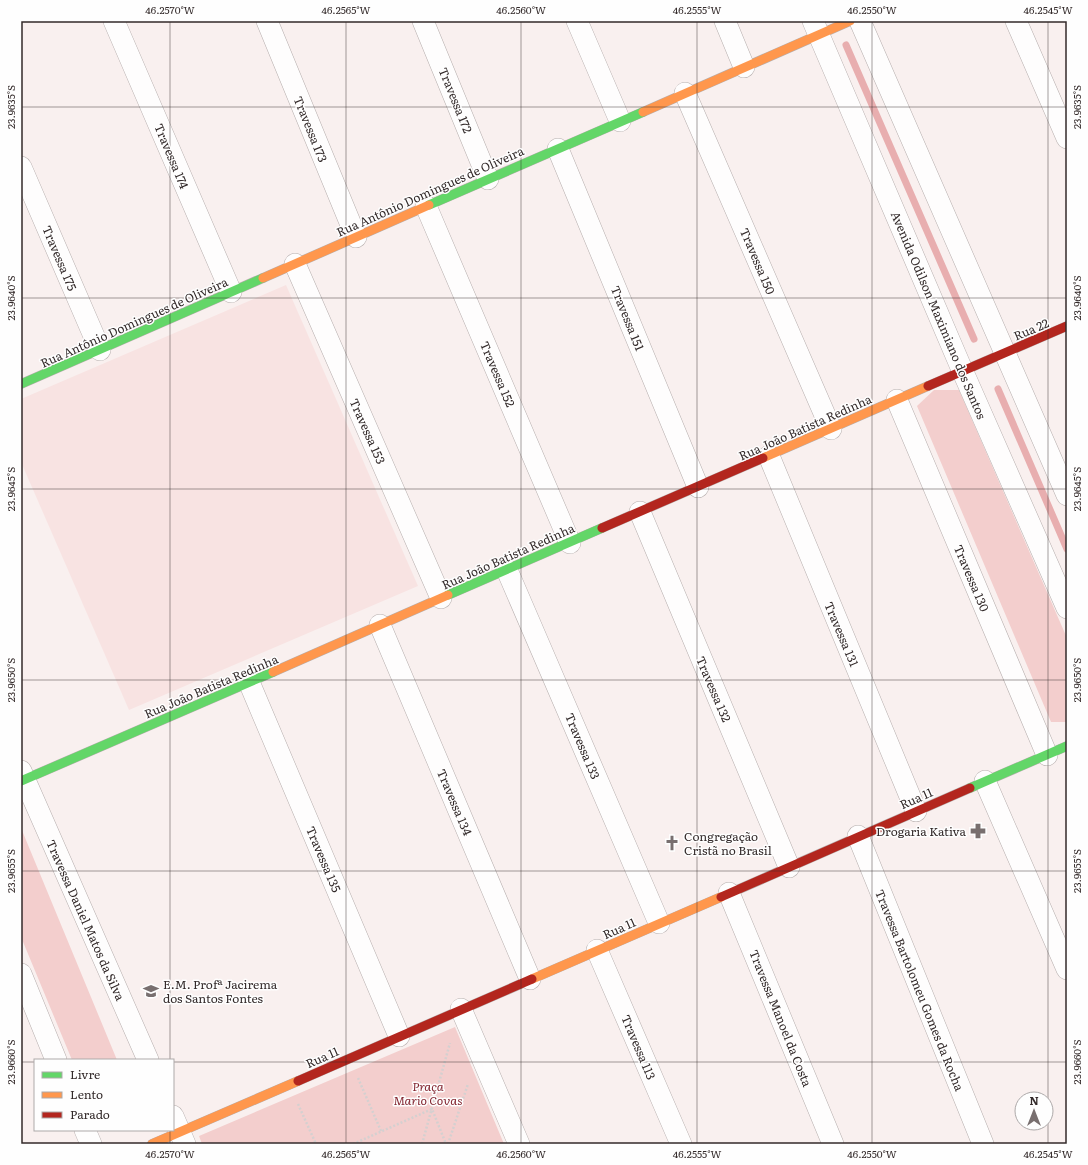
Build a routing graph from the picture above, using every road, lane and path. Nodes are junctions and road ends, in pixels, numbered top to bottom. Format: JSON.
{"nodes":[{"id":1,"x":114,"y":21,"type":"edge"},
{"id":2,"x":266,"y":21,"type":"edge"},
{"id":3,"x":424,"y":21,"type":"edge"},
{"id":4,"x":577,"y":21,"type":"edge"},
{"id":5,"x":725,"y":21,"type":"edge"},
{"id":6,"x":850,"y":21,"type":"edge"},
{"id":7,"x":860,"y":21,"type":"edge"},
{"id":8,"x":1016,"y":21,"type":"edge"},
{"id":9,"x":816,"y":28,"type":"edge"},
{"id":10,"x":744,"y":67,"type":"junction"},
{"id":11,"x":685,"y":93,"type":"junction"},
{"id":12,"x":620,"y":121,"type":"junction"},
{"id":13,"x":1067,"y":138,"type":"edge"},
{"id":14,"x":558,"y":149,"type":"junction"},
{"id":15,"x":21,"y":167,"type":"edge"},
{"id":16,"x":488,"y":179,"type":"junction"},
{"id":17,"x":426,"y":206,"type":"junction"},
{"id":18,"x":356,"y":237,"type":"junction"},
{"id":19,"x":295,"y":264,"type":"junction"},
{"id":20,"x":231,"y":292,"type":"junction"},
{"id":21,"x":1067,"y":326,"type":"edge"},
{"id":22,"x":100,"y":350,"type":"junction"},
{"id":23,"x":1004,"y":354,"type":"junction"},
{"id":24,"x":963,"y":372,"type":"junction"},
{"id":25,"x":21,"y":384,"type":"edge"},
{"id":26,"x":897,"y":400,"type":"junction"},
{"id":27,"x":831,"y":429,"type":"junction"},
{"id":28,"x":768,"y":456,"type":"junction"},
{"id":29,"x":698,"y":487,"type":"junction"},
{"id":30,"x":1067,"y":495,"type":"edge"},
{"id":31,"x":640,"y":512,"type":"junction"},
{"id":32,"x":570,"y":543,"type":"junction"},
{"id":33,"x":507,"y":570,"type":"junction"},
{"id":34,"x":441,"y":598,"type":"junction"},
{"id":35,"x":1067,"y":608,"type":"edge"},
{"id":36,"x":380,"y":625,"type":"junction"},
{"id":37,"x":249,"y":682,"type":"junction"},
{"id":38,"x":1067,"y":746,"type":"edge"},
{"id":39,"x":1047,"y":755,"type":"junction"},
{"id":40,"x":22,"y":777,"type":"edge"},
{"id":41,"x":986,"y":781,"type":"junction"},
{"id":42,"x":916,"y":811,"type":"junction"},
{"id":43,"x":858,"y":836,"type":"junction"},
{"id":44,"x":788,"y":867,"type":"junction"},
{"id":45,"x":729,"y":893,"type":"junction"},
{"id":46,"x":659,"y":923,"type":"junction"},
{"id":47,"x":597,"y":950,"type":"junction"},
{"id":48,"x":1067,"y":970,"type":"edge"},
{"id":49,"x":21,"y":974,"type":"edge"},
{"id":50,"x":530,"y":979,"type":"junction"},
{"id":51,"x":461,"y":1009,"type":"junction"},
{"id":52,"x":399,"y":1036,"type":"junction"},
{"id":53,"x":452,"y":1037,"type":"dead end"},
{"id":54,"x":56,"y":1059,"type":"edge"},
{"id":55,"x":148,"y":1059,"type":"edge"},
{"id":56,"x":470,"y":1079,"type":"dead end"},
{"id":57,"x":351,"y":1081,"type":"dead end"},
{"id":58,"x":304,"y":1101,"type":"dead end"},
{"id":59,"x":432,"y":1109,"type":"junction"},
{"id":60,"x":85,"y":1131,"type":"edge"},
{"id":61,"x":179,"y":1131,"type":"edge"},
{"id":62,"x":381,"y":1131,"type":"junction"},
{"id":63,"x":90,"y":1144,"type":"edge"},
{"id":64,"x":152,"y":1144,"type":"edge"},
{"id":65,"x":316,"y":1144,"type":"edge"},
{"id":66,"x":353,"y":1144,"type":"edge"},
{"id":67,"x":422,"y":1144,"type":"edge"},
{"id":68,"x":447,"y":1144,"type":"edge"},
{"id":69,"x":519,"y":1144,"type":"edge"},
{"id":70,"x":681,"y":1144,"type":"edge"},
{"id":71,"x":833,"y":1144,"type":"edge"},
{"id":72,"x":983,"y":1144,"type":"edge"}],
"edges":[{"from":1,"to":20,"type":"street","name":"Travessa 174"},
{"from":2,"to":18,"type":"street","name":"Travessa 173"},
{"from":3,"to":16,"type":"street","name":"Travessa 172"},
{"from":4,"to":12,"type":"street"},
{"from":5,"to":10,"type":"street"},
{"from":6,"to":9,"type":"street","name":"Rua Antônio Domingues de Oliveira"},
{"from":7,"to":23,"type":"street"},
{"from":8,"to":13,"type":"street"},
{"from":9,"to":10,"type":"street","name":"Rua Antônio Domingues de Oliveira"},
{"from":9,"to":24,"type":"street","name":"Avenida Odilson Maximiano dos Santos"},
{"from":10,"to":11,"type":"street","name":"Rua Antônio Domingues de Oliveira"},
{"from":11,"to":12,"type":"street","name":"Rua Antônio Domingues de Oliveira"},
{"from":11,"to":27,"type":"street","name":"Travessa 150"},
{"from":12,"to":14,"type":"street","name":"Rua Antônio Domingues de Oliveira"},
{"from":14,"to":16,"type":"street","name":"Rua Antônio Domingues de Oliveira"},
{"from":14,"to":29,"type":"street","name":"Travessa 151"},
{"from":15,"to":22,"type":"street","name":"Travessa 175"},
{"from":16,"to":17,"type":"street","name":"Rua Antônio Domingues de Oliveira"},
{"from":17,"to":18,"type":"street","name":"Rua Antônio Domingues de Oliveira"},
{"from":17,"to":32,"type":"street","name":"Travessa 152"},
{"from":18,"to":19,"type":"street","name":"Rua Antônio Domingues de Oliveira"},
{"from":19,"to":20,"type":"street","name":"Rua Antônio Domingues de Oliveira"},
{"from":19,"to":34,"type":"street","name":"Travessa 153"},
{"from":20,"to":22,"type":"street","name":"Rua Antônio Domingues de Oliveira"},
{"from":21,"to":23,"type":"street","name":"Rua 22"},
{"from":22,"to":25,"type":"street","name":"Rua Antônio Domingues de Oliveira"},
{"from":23,"to":24,"type":"street","name":"Rua João Batista Redinha"},
{"from":23,"to":30,"type":"street"},
{"from":24,"to":26,"type":"street","name":"Rua João Batista Redinha"},
{"from":24,"to":35,"type":"street","name":"Avenida Odilson Maximiano dos Santos"},
{"from":26,"to":27,"type":"street","name":"Rua João Batista Redinha"},
{"from":26,"to":39,"type":"street","name":"Travessa 130"},
{"from":27,"to":28,"type":"street","name":"Rua João Batista Redinha"},
{"from":28,"to":29,"type":"street","name":"Rua João Batista Redinha"},
{"from":28,"to":42,"type":"street","name":"Travessa 131"},
{"from":29,"to":31,"type":"street","name":"Rua João Batista Redinha"},
{"from":31,"to":32,"type":"street","name":"Rua João Batista Redinha"},
{"from":31,"to":44,"type":"street","name":"Travessa 132"},
{"from":32,"to":33,"type":"street","name":"Rua João Batista Redinha"},
{"from":33,"to":34,"type":"street","name":"Rua João Batista Redinha"},
{"from":33,"to":46,"type":"street","name":"Travessa 133"},
{"from":34,"to":36,"type":"street","name":"Rua João Batista Redinha"},
{"from":36,"to":37,"type":"street","name":"Rua João Batista Redinha"},
{"from":36,"to":50,"type":"street","name":"Travessa 134"},
{"from":37,"to":40,"type":"street","name":"Rua João Batista Redinha"},
{"from":37,"to":52,"type":"street","name":"Travessa 135"},
{"from":38,"to":39,"type":"street","name":"Rua 11"},
{"from":39,"to":41,"type":"street","name":"Rua 11"},
{"from":40,"to":55,"type":"street","name":"Travessa Daniel Matos da Silva"},
{"from":41,"to":42,"type":"street","name":"Rua 11"},
{"from":41,"to":48,"type":"street"},
{"from":42,"to":43,"type":"street","name":"Rua 11"},
{"from":43,"to":44,"type":"street","name":"Rua 11"},
{"from":43,"to":72,"type":"street","name":"Travessa Bartolomeu Gomes da Rocha"},
{"from":44,"to":45,"type":"street","name":"Rua 11"},
{"from":45,"to":46,"type":"street","name":"Rua 11"},
{"from":45,"to":71,"type":"street","name":"Travessa Manoel da Costa"},
{"from":46,"to":47,"type":"street","name":"Rua 11"},
{"from":47,"to":50,"type":"street","name":"Rua 11"},
{"from":47,"to":70,"type":"street","name":"Travessa 113"},
{"from":49,"to":54,"type":"street"},
{"from":50,"to":51,"type":"street","name":"Rua 11"},
{"from":51,"to":52,"type":"street","name":"Rua 11"},
{"from":51,"to":69,"type":"street"},
{"from":52,"to":61,"type":"street","name":"Rua 11"},
{"from":53,"to":59,"type":"path"},
{"from":56,"to":68,"type":"path"},
{"from":57,"to":62,"type":"path"},
{"from":58,"to":65,"type":"path"},
{"from":59,"to":62,"type":"path"},
{"from":59,"to":67,"type":"path"},
{"from":59,"to":68,"type":"path"},
{"from":60,"to":63,"type":"street"},
{"from":61,"to":64,"type":"street","name":"Rua 11"},
{"from":62,"to":66,"type":"path"}]}
